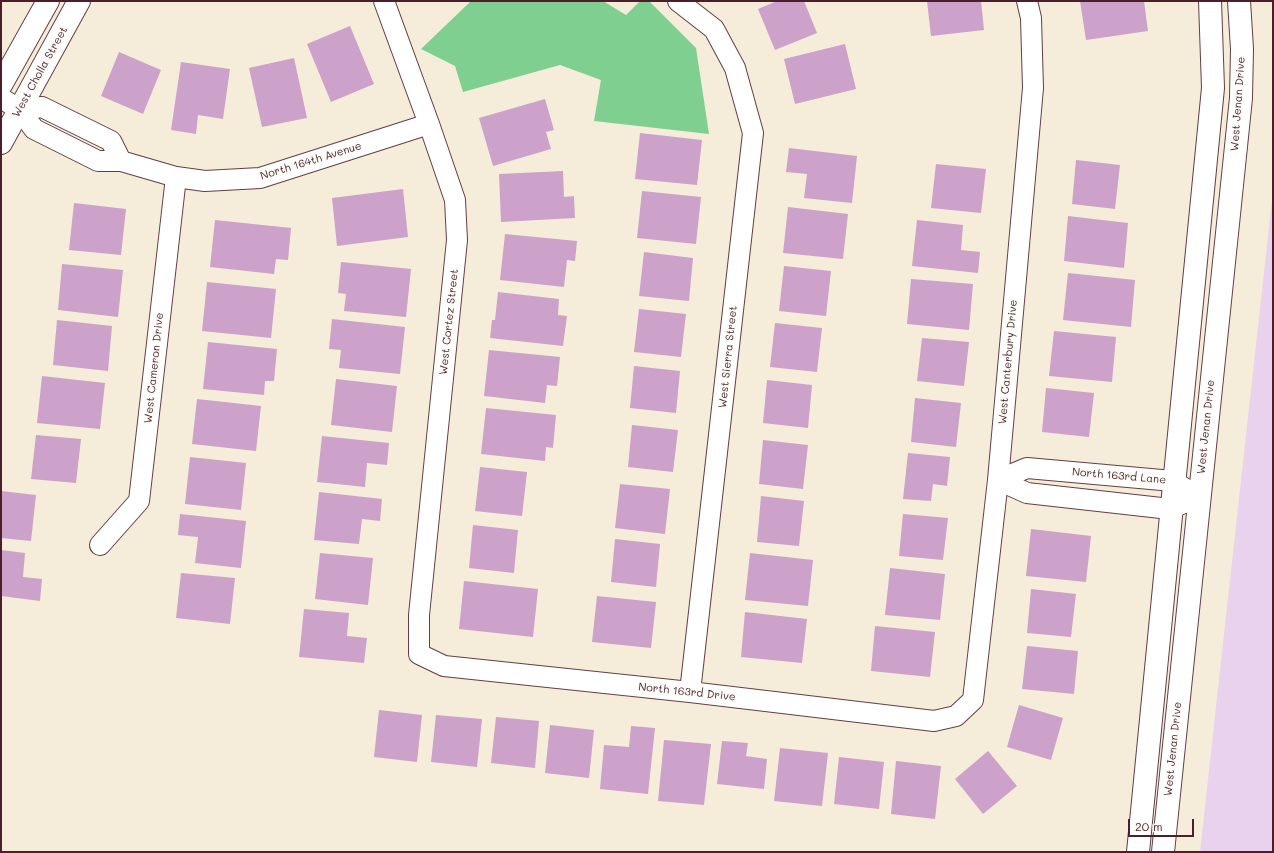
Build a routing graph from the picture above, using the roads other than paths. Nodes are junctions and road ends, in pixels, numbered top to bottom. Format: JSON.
{"nodes":[{"id":1,"x":48,"y":1,"type":"edge"},
{"id":2,"x":79,"y":1,"type":"edge"},
{"id":3,"x":384,"y":1,"type":"edge"},
{"id":4,"x":678,"y":1,"type":"edge"},
{"id":5,"x":1027,"y":1,"type":"edge"},
{"id":6,"x":1210,"y":1,"type":"edge"},
{"id":7,"x":1239,"y":1,"type":"edge"},
{"id":8,"x":1,"y":85,"type":"edge"},
{"id":9,"x":1,"y":98,"type":"edge"},
{"id":10,"x":20,"y":110,"type":"junction"},
{"id":11,"x":429,"y":124,"type":"junction"},
{"id":12,"x":1,"y":144,"type":"edge"},
{"id":13,"x":176,"y":177,"type":"junction"},
{"id":14,"x":998,"y":480,"type":"junction"},
{"id":15,"x":1173,"y":481,"type":"junction"},
{"id":16,"x":1199,"y":497,"type":"junction"},
{"id":17,"x":1170,"y":509,"type":"junction"},
{"id":18,"x":100,"y":545,"type":"dead end"},
{"id":19,"x":419,"y":654,"type":"joint"},
{"id":20,"x":690,"y":692,"type":"junction"},
{"id":21,"x":956,"y":716,"type":"joint"},
{"id":22,"x":1138,"y":852,"type":"edge"},
{"id":23,"x":1163,"y":852,"type":"edge"}],
"edges":[{"from":1,"to":8,"type":"street"},
{"from":2,"to":10,"type":"street","name":"West Cholla Street"},
{"from":3,"to":11,"type":"street","name":"West Cortez Street"},
{"from":4,"to":20,"type":"street","name":"West Sierra Street"},
{"from":5,"to":14,"type":"street","name":"West Canterbury Drive"},
{"from":6,"to":15,"type":"street"},
{"from":7,"to":16,"type":"street","name":"West Jenan Drive"},
{"from":9,"to":10,"type":"street"},
{"from":10,"to":12,"type":"street","name":"West Cholla Street"},
{"from":10,"to":13,"type":"street","name":"North 164th Avenue"},
{"from":11,"to":13,"type":"street","name":"North 164th Avenue"},
{"from":11,"to":19,"type":"street","name":"West Cortez Street"},
{"from":13,"to":18,"type":"street","name":"West Cameron Drive"},
{"from":14,"to":15,"type":"street","name":"North 163rd Lane"},
{"from":14,"to":17,"type":"street"},
{"from":14,"to":21,"type":"street","name":"West Canterbury Drive"},
{"from":15,"to":16,"type":"street","name":"North 163rd Lane"},
{"from":15,"to":17,"type":"street"},
{"from":16,"to":17,"type":"street"},
{"from":16,"to":23,"type":"street","name":"West Jenan Drive"},
{"from":17,"to":22,"type":"street"},
{"from":19,"to":20,"type":"street","name":"North 163rd Drive"},
{"from":20,"to":21,"type":"street","name":"North 163rd Drive"}]}
